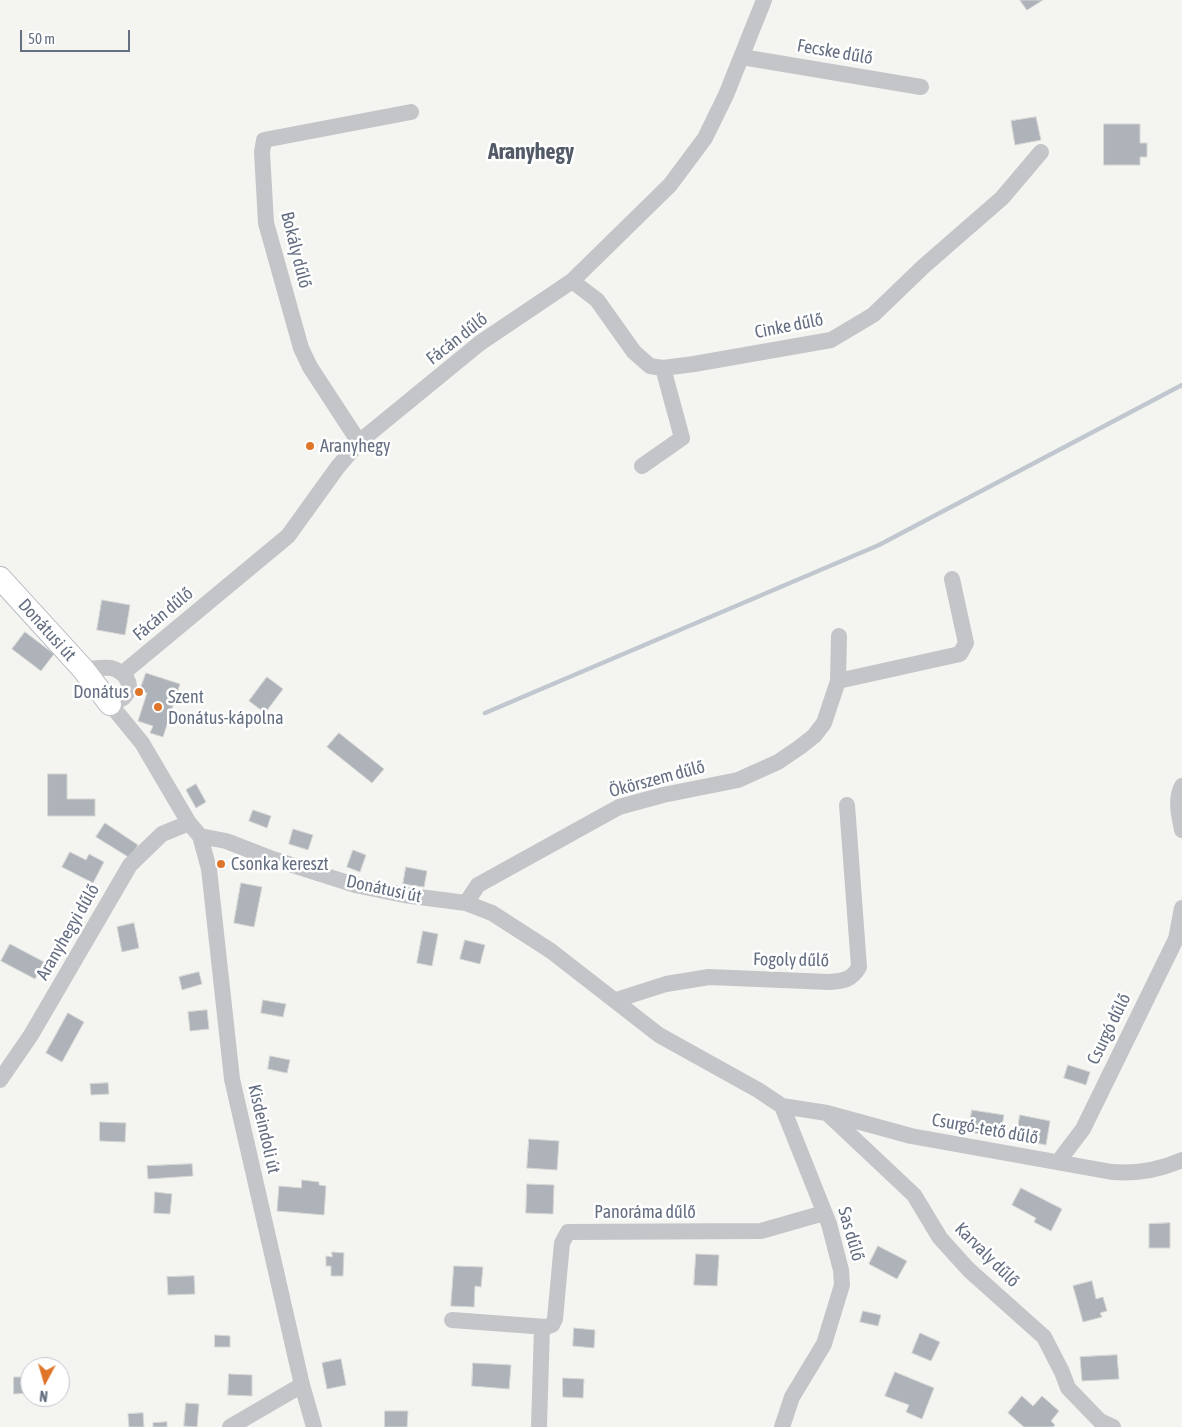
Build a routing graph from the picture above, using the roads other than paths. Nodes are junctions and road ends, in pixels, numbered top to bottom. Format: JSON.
{"nodes":[{"id":1,"x":764,"y":0,"type":"edge"},
{"id":2,"x":742,"y":56,"type":"junction"},
{"id":3,"x":921,"y":87,"type":"dead end"},
{"id":4,"x":412,"y":112,"type":"dead end"},
{"id":5,"x":1041,"y":152,"type":"dead end"},
{"id":6,"x":572,"y":281,"type":"junction"},
{"id":7,"x":663,"y":368,"type":"junction"},
{"id":8,"x":360,"y":442,"type":"junction"},
{"id":9,"x":642,"y":466,"type":"dead end"},
{"id":10,"x":0,"y":578,"type":"edge"},
{"id":11,"x":952,"y":580,"type":"dead end"},
{"id":12,"x":839,"y":636,"type":"dead end"},
{"id":13,"x":83,"y":669,"type":"junction"},
{"id":14,"x":124,"y":673,"type":"junction"},
{"id":15,"x":838,"y":681,"type":"junction"},
{"id":16,"x":110,"y":704,"type":"junction"},
{"id":17,"x":1182,"y":786,"type":"edge"},
{"id":18,"x":847,"y":805,"type":"dead end"},
{"id":19,"x":189,"y":823,"type":"junction"},
{"id":20,"x":1182,"y":830,"type":"edge"},
{"id":21,"x":200,"y":836,"type":"junction"},
{"id":22,"x":466,"y":903,"type":"junction"},
{"id":23,"x":1182,"y":908,"type":"edge"},
{"id":24,"x":1179,"y":940,"type":"edge"},
{"id":25,"x":616,"y":1000,"type":"junction"},
{"id":26,"x":0,"y":1080,"type":"edge"},
{"id":27,"x":782,"y":1106,"type":"junction"},
{"id":28,"x":827,"y":1113,"type":"junction"},
{"id":29,"x":1182,"y":1160,"type":"edge"},
{"id":30,"x":1058,"y":1162,"type":"junction"},
{"id":31,"x":824,"y":1213,"type":"junction"},
{"id":32,"x":452,"y":1320,"type":"dead end"},
{"id":33,"x":542,"y":1327,"type":"junction"},
{"id":34,"x":302,"y":1384,"type":"junction"},
{"id":35,"x":230,"y":1427,"type":"edge"},
{"id":36,"x":314,"y":1427,"type":"edge"},
{"id":37,"x":539,"y":1427,"type":"edge"},
{"id":38,"x":782,"y":1427,"type":"edge"},
{"id":39,"x":1113,"y":1427,"type":"edge"}],
"edges":[{"from":1,"to":2,"type":"street","name":"Fácán dűlő"},
{"from":2,"to":3,"type":"street","name":"Fecske dűlő"},
{"from":2,"to":6,"type":"street","name":"Fácán dűlő"},
{"from":4,"to":8,"type":"street","name":"Bokály dűlő"},
{"from":5,"to":7,"type":"street","name":"Cinke dűlő"},
{"from":6,"to":7,"type":"street"},
{"from":6,"to":8,"type":"street","name":"Fácán dűlő"},
{"from":7,"to":9,"type":"street"},
{"from":8,"to":14,"type":"street","name":"Fácán dűlő"},
{"from":10,"to":13,"type":"street","name":"Donátusi út"},
{"from":11,"to":15,"type":"street"},
{"from":12,"to":15,"type":"street","name":"Ökörszem dűlő"},
{"from":13,"to":14,"type":"street"},
{"from":13,"to":16,"type":"street","name":"Donátusi út"},
{"from":14,"to":16,"type":"street"},
{"from":15,"to":22,"type":"street","name":"Ökörszem dűlő"},
{"from":16,"to":19,"type":"street","name":"Donátusi út"},
{"from":17,"to":20,"type":"street"},
{"from":18,"to":25,"type":"street","name":"Fogoly dűlő"},
{"from":19,"to":21,"type":"street","name":"Donátusi út"},
{"from":19,"to":26,"type":"street","name":"Aranyhegyi dűlő"},
{"from":21,"to":22,"type":"street","name":"Donátusi út"},
{"from":21,"to":34,"type":"street","name":"Kisdeindoli út"},
{"from":22,"to":25,"type":"street","name":"Donátusi út"},
{"from":23,"to":24,"type":"street","name":"Csurgó dűlő"},
{"from":24,"to":30,"type":"street","name":"Csurgó dűlő"},
{"from":25,"to":27,"type":"street","name":"Donátusi út"},
{"from":27,"to":28,"type":"street","name":"Csurgó-tető dűlő"},
{"from":27,"to":31,"type":"street","name":"Sas dűlő"},
{"from":28,"to":30,"type":"street","name":"Csurgó-tető dűlő"},
{"from":28,"to":39,"type":"street","name":"Karvaly dűlő"},
{"from":29,"to":30,"type":"street","name":"Csurgó-tető dűlő"},
{"from":31,"to":33,"type":"street","name":"Panoráma dűlő"},
{"from":31,"to":38,"type":"street","name":"Sas dűlő"},
{"from":32,"to":33,"type":"street"},
{"from":33,"to":37,"type":"street"},
{"from":34,"to":35,"type":"street"},
{"from":34,"to":36,"type":"street","name":"Kisdeindoli út"}]}
